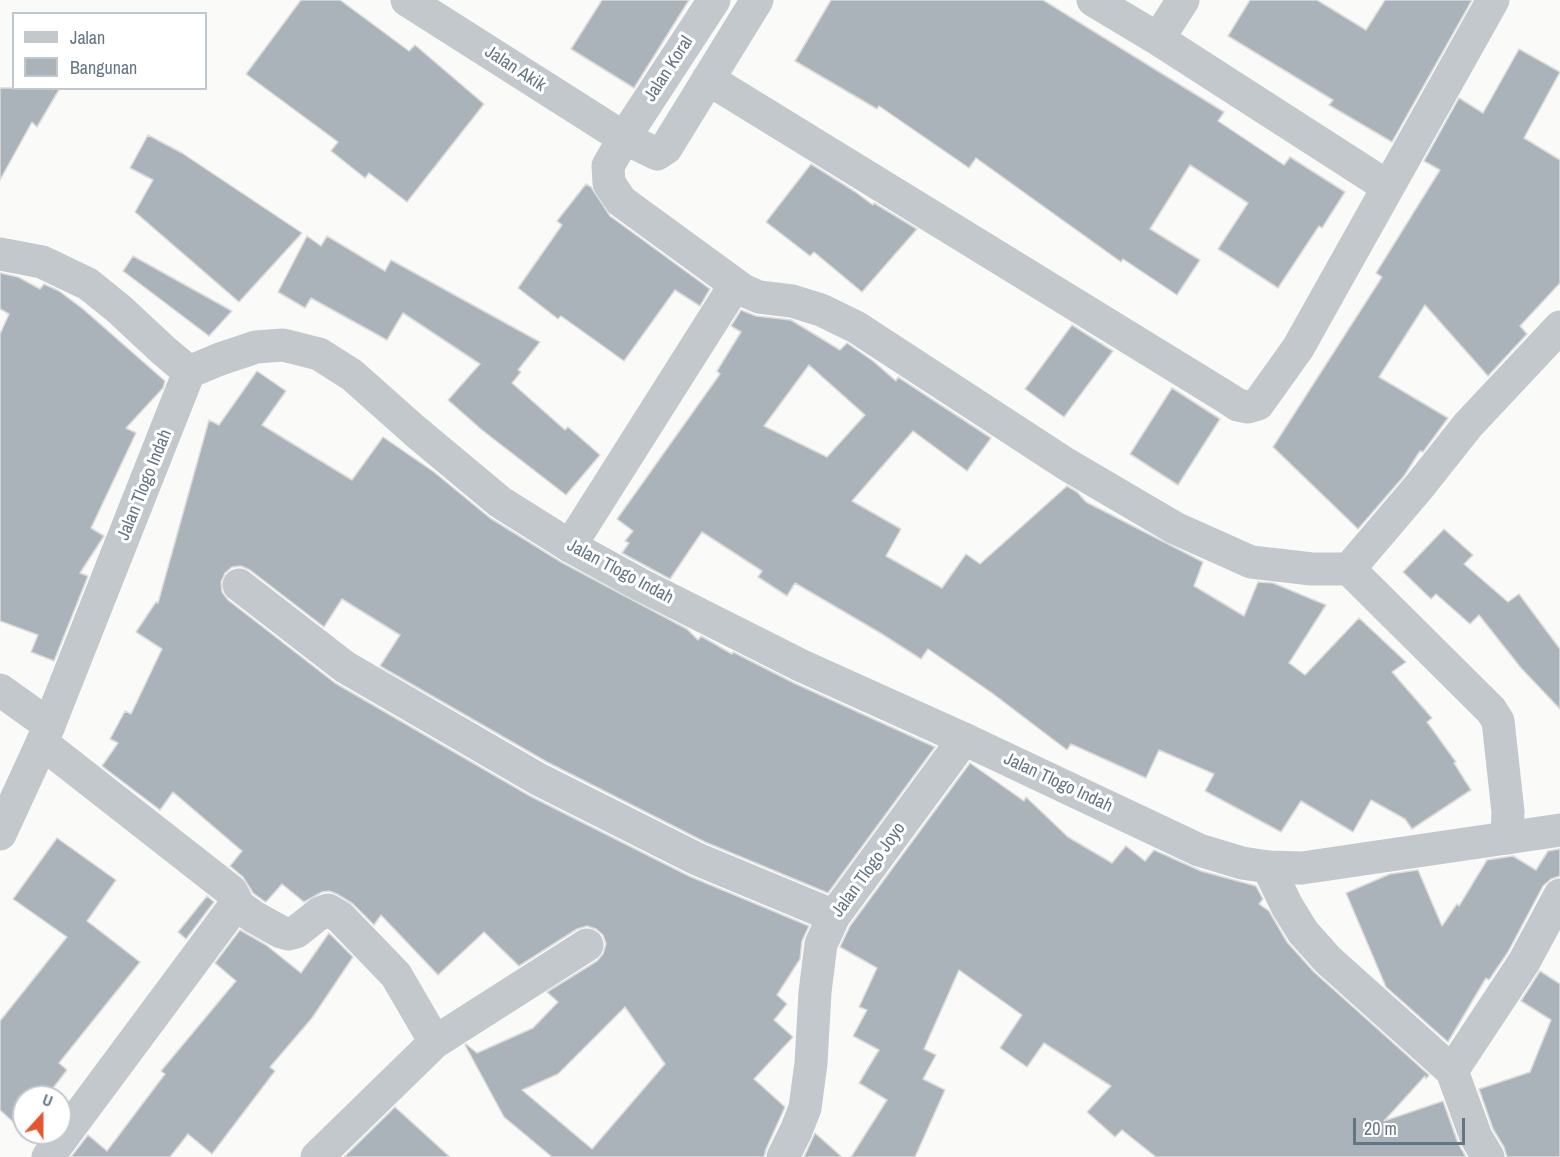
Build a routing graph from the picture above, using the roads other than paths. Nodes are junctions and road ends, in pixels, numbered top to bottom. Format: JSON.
{"nodes":[{"id":1,"x":407,"y":0,"type":"edge"},
{"id":2,"x":714,"y":0,"type":"edge"},
{"id":3,"x":757,"y":0,"type":"edge"},
{"id":4,"x":1183,"y":0,"type":"edge"},
{"id":5,"x":1493,"y":0,"type":"edge"},
{"id":6,"x":1105,"y":3,"type":"edge"},
{"id":7,"x":1158,"y":39,"type":"junction"},
{"id":8,"x":708,"y":79,"type":"junction"},
{"id":9,"x":624,"y":138,"type":"junction"},
{"id":10,"x":1388,"y":187,"type":"junction"},
{"id":11,"x":0,"y":254,"type":"edge"},
{"id":12,"x":735,"y":285,"type":"junction"},
{"id":13,"x":1560,"y":327,"type":"edge"},
{"id":14,"x":189,"y":372,"type":"junction"},
{"id":15,"x":570,"y":546,"type":"junction"},
{"id":16,"x":1349,"y":569,"type":"junction"},
{"id":17,"x":239,"y":585,"type":"dead end"},
{"id":18,"x":0,"y":690,"type":"edge"},
{"id":19,"x":46,"y":734,"type":"junction"},
{"id":20,"x":964,"y":739,"type":"junction"},
{"id":21,"x":1560,"y":830,"type":"edge"},
{"id":22,"x":0,"y":834,"type":"edge"},
{"id":23,"x":1507,"y":838,"type":"junction"},
{"id":24,"x":1268,"y":867,"type":"junction"},
{"id":25,"x":1560,"y":895,"type":"edge"},
{"id":26,"x":236,"y":904,"type":"junction"},
{"id":27,"x":834,"y":916,"type":"junction"},
{"id":28,"x":587,"y":945,"type":"dead end"},
{"id":29,"x":435,"y":1042,"type":"junction"},
{"id":30,"x":1452,"y":1071,"type":"junction"},
{"id":31,"x":48,"y":1157,"type":"edge"},
{"id":32,"x":317,"y":1157,"type":"edge"},
{"id":33,"x":783,"y":1157,"type":"edge"},
{"id":34,"x":1488,"y":1157,"type":"edge"}],
"edges":[{"from":1,"to":9,"type":"street","name":"Jalan Akik"},
{"from":2,"to":9,"type":"street","name":"Jalan Koral"},
{"from":3,"to":8,"type":"street"},
{"from":4,"to":7,"type":"street"},
{"from":5,"to":10,"type":"street"},
{"from":6,"to":7,"type":"street"},
{"from":7,"to":10,"type":"street"},
{"from":8,"to":9,"type":"street","name":"Jalan Akik"},
{"from":8,"to":10,"type":"street"},
{"from":9,"to":12,"type":"street","name":"Jalan Koral"},
{"from":11,"to":14,"type":"street"},
{"from":12,"to":15,"type":"street"},
{"from":12,"to":16,"type":"street","name":"Jalan Koral"},
{"from":13,"to":16,"type":"street"},
{"from":14,"to":15,"type":"street","name":"Jalan Tlogo Indah"},
{"from":14,"to":19,"type":"street","name":"Jalan Tlogo Indah"},
{"from":15,"to":20,"type":"street","name":"Jalan Tlogo Indah"},
{"from":16,"to":23,"type":"street"},
{"from":17,"to":27,"type":"street"},
{"from":18,"to":19,"type":"street"},
{"from":19,"to":22,"type":"street","name":"Jalan Tlogo Indah"},
{"from":19,"to":26,"type":"street"},
{"from":20,"to":24,"type":"street","name":"Jalan Tlogo Indah"},
{"from":20,"to":27,"type":"street","name":"Jalan Tlogo Joyo"},
{"from":21,"to":23,"type":"street","name":"Jalan Tlogo Indah"},
{"from":23,"to":24,"type":"street","name":"Jalan Tlogo Indah"},
{"from":24,"to":30,"type":"street"},
{"from":25,"to":30,"type":"street"},
{"from":26,"to":29,"type":"street"},
{"from":26,"to":31,"type":"street"},
{"from":27,"to":33,"type":"street","name":"Jalan Tlogo Joyo"},
{"from":28,"to":29,"type":"street"},
{"from":29,"to":32,"type":"street"},
{"from":30,"to":34,"type":"street"}]}
